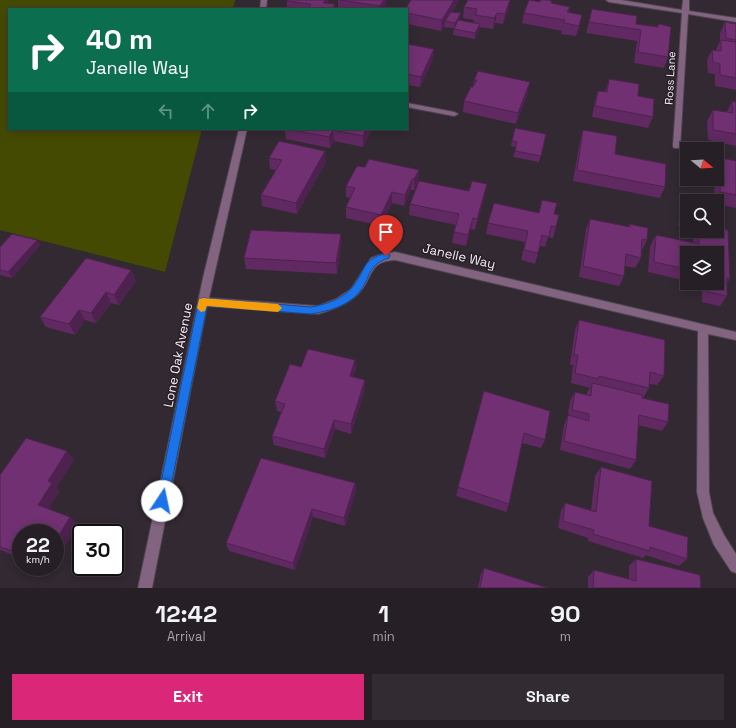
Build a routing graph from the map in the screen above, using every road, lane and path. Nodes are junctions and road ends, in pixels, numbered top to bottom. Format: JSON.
{"nodes":[{"id":1,"x":609,"y":0,"type":"edge"},
{"id":2,"x":686,"y":0,"type":"edge"},
{"id":3,"x":685,"y":12,"type":"junction"},
{"id":4,"x":736,"y":20,"type":"edge"},
{"id":5,"x":408,"y":105,"type":"edge"},
{"id":6,"x":454,"y":114,"type":"dead end"},
{"id":7,"x":244,"y":130,"type":"edge"},
{"id":8,"x":677,"y":146,"type":"dead end"},
{"id":9,"x":203,"y":302,"type":"junction"},
{"id":10,"x":703,"y":328,"type":"junction"},
{"id":11,"x":736,"y":336,"type":"edge"},
{"id":12,"x":736,"y":566,"type":"edge"},
{"id":13,"x":145,"y":588,"type":"edge"}],
"edges":[{"from":1,"to":3,"type":"street"},
{"from":2,"to":3,"type":"street","name":"Ross Lane"},
{"from":3,"to":4,"type":"street"},
{"from":3,"to":8,"type":"street","name":"Ross Lane"},
{"from":5,"to":6,"type":"street"},
{"from":7,"to":9,"type":"street","name":"Lone Oak Avenue"},
{"from":9,"to":10,"type":"street","name":"Janelle Way"},
{"from":9,"to":13,"type":"street","name":"Lone Oak Avenue"},
{"from":10,"to":11,"type":"street","name":"Janelle Way"},
{"from":10,"to":12,"type":"street"}]}
